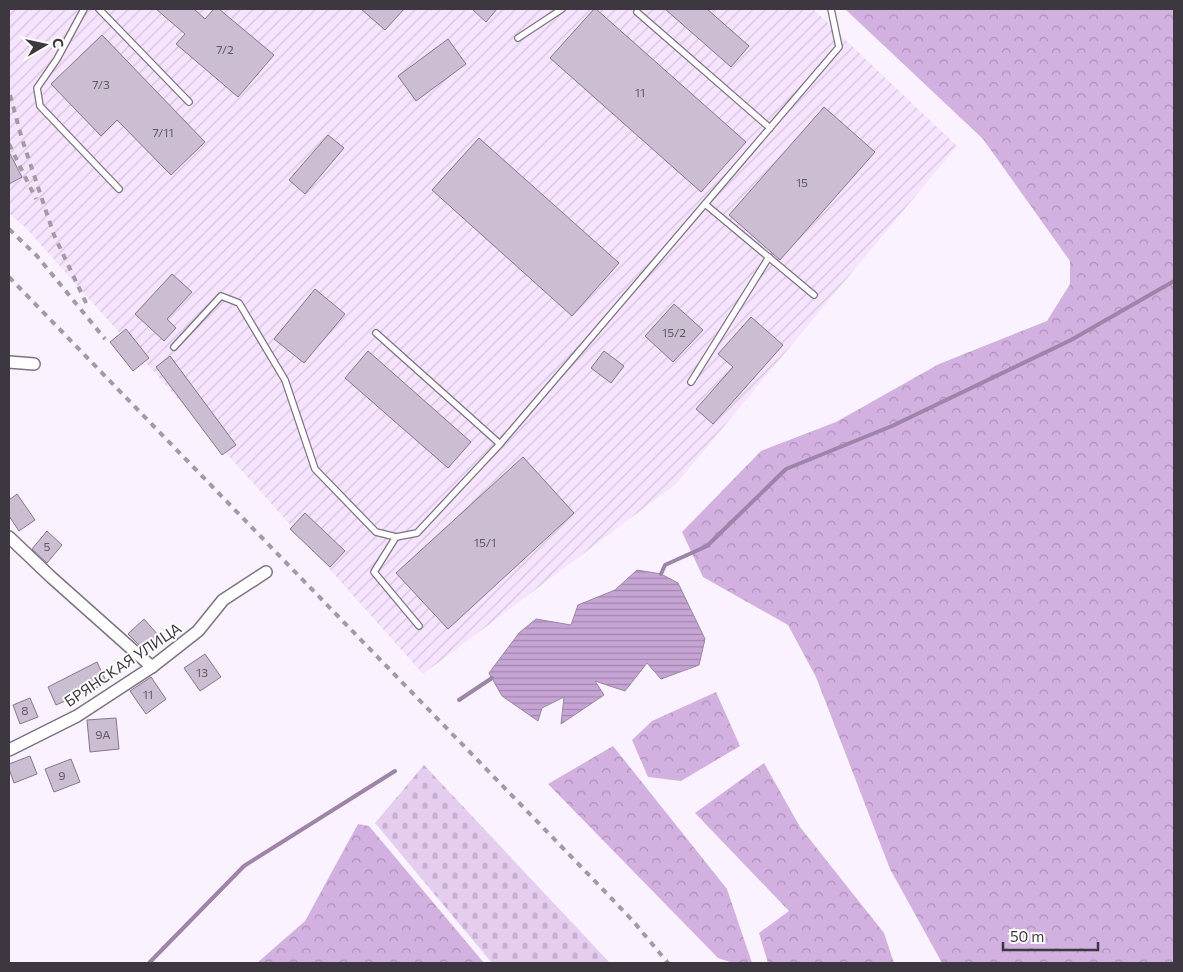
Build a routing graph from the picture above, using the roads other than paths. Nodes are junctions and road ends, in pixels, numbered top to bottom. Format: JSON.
{"nodes":[{"id":1,"x":84,"y":9,"type":"edge"},
{"id":2,"x":99,"y":9,"type":"edge"},
{"id":3,"x":562,"y":9,"type":"edge"},
{"id":4,"x":831,"y":9,"type":"edge"},
{"id":5,"x":637,"y":12,"type":"dead end"},
{"id":6,"x":518,"y":38,"type":"dead end"},
{"id":7,"x":189,"y":102,"type":"dead end"},
{"id":8,"x":770,"y":128,"type":"junction"},
{"id":9,"x":119,"y":190,"type":"dead end"},
{"id":10,"x":705,"y":204,"type":"junction"},
{"id":11,"x":769,"y":257,"type":"junction"},
{"id":12,"x":814,"y":295,"type":"dead end"},
{"id":13,"x":376,"y":333,"type":"dead end"},
{"id":14,"x":174,"y":347,"type":"dead end"},
{"id":15,"x":9,"y":362,"type":"edge"},
{"id":16,"x":34,"y":364,"type":"dead end"},
{"id":17,"x":691,"y":382,"type":"dead end"},
{"id":18,"x":500,"y":444,"type":"junction"},
{"id":19,"x":9,"y":536,"type":"edge"},
{"id":20,"x":396,"y":537,"type":"junction"},
{"id":21,"x":266,"y":572,"type":"dead end"},
{"id":22,"x":420,"y":626,"type":"dead end"},
{"id":23,"x":152,"y":667,"type":"junction"},
{"id":24,"x":9,"y":750,"type":"edge"}],
"edges":[{"from":1,"to":9,"type":"lane"},
{"from":2,"to":7,"type":"lane"},
{"from":3,"to":6,"type":"lane"},
{"from":4,"to":8,"type":"lane"},
{"from":5,"to":8,"type":"lane"},
{"from":8,"to":10,"type":"lane"},
{"from":10,"to":11,"type":"lane"},
{"from":10,"to":18,"type":"lane"},
{"from":11,"to":12,"type":"lane"},
{"from":11,"to":17,"type":"lane"},
{"from":13,"to":18,"type":"lane"},
{"from":14,"to":20,"type":"lane"},
{"from":15,"to":16,"type":"street"},
{"from":18,"to":20,"type":"lane"},
{"from":19,"to":23,"type":"street"},
{"from":20,"to":22,"type":"lane"},
{"from":21,"to":23,"type":"street","name":"БРЯНСКАЯ УЛИЦА"},
{"from":23,"to":24,"type":"street","name":"БРЯНСКАЯ УЛИЦА"}]}
